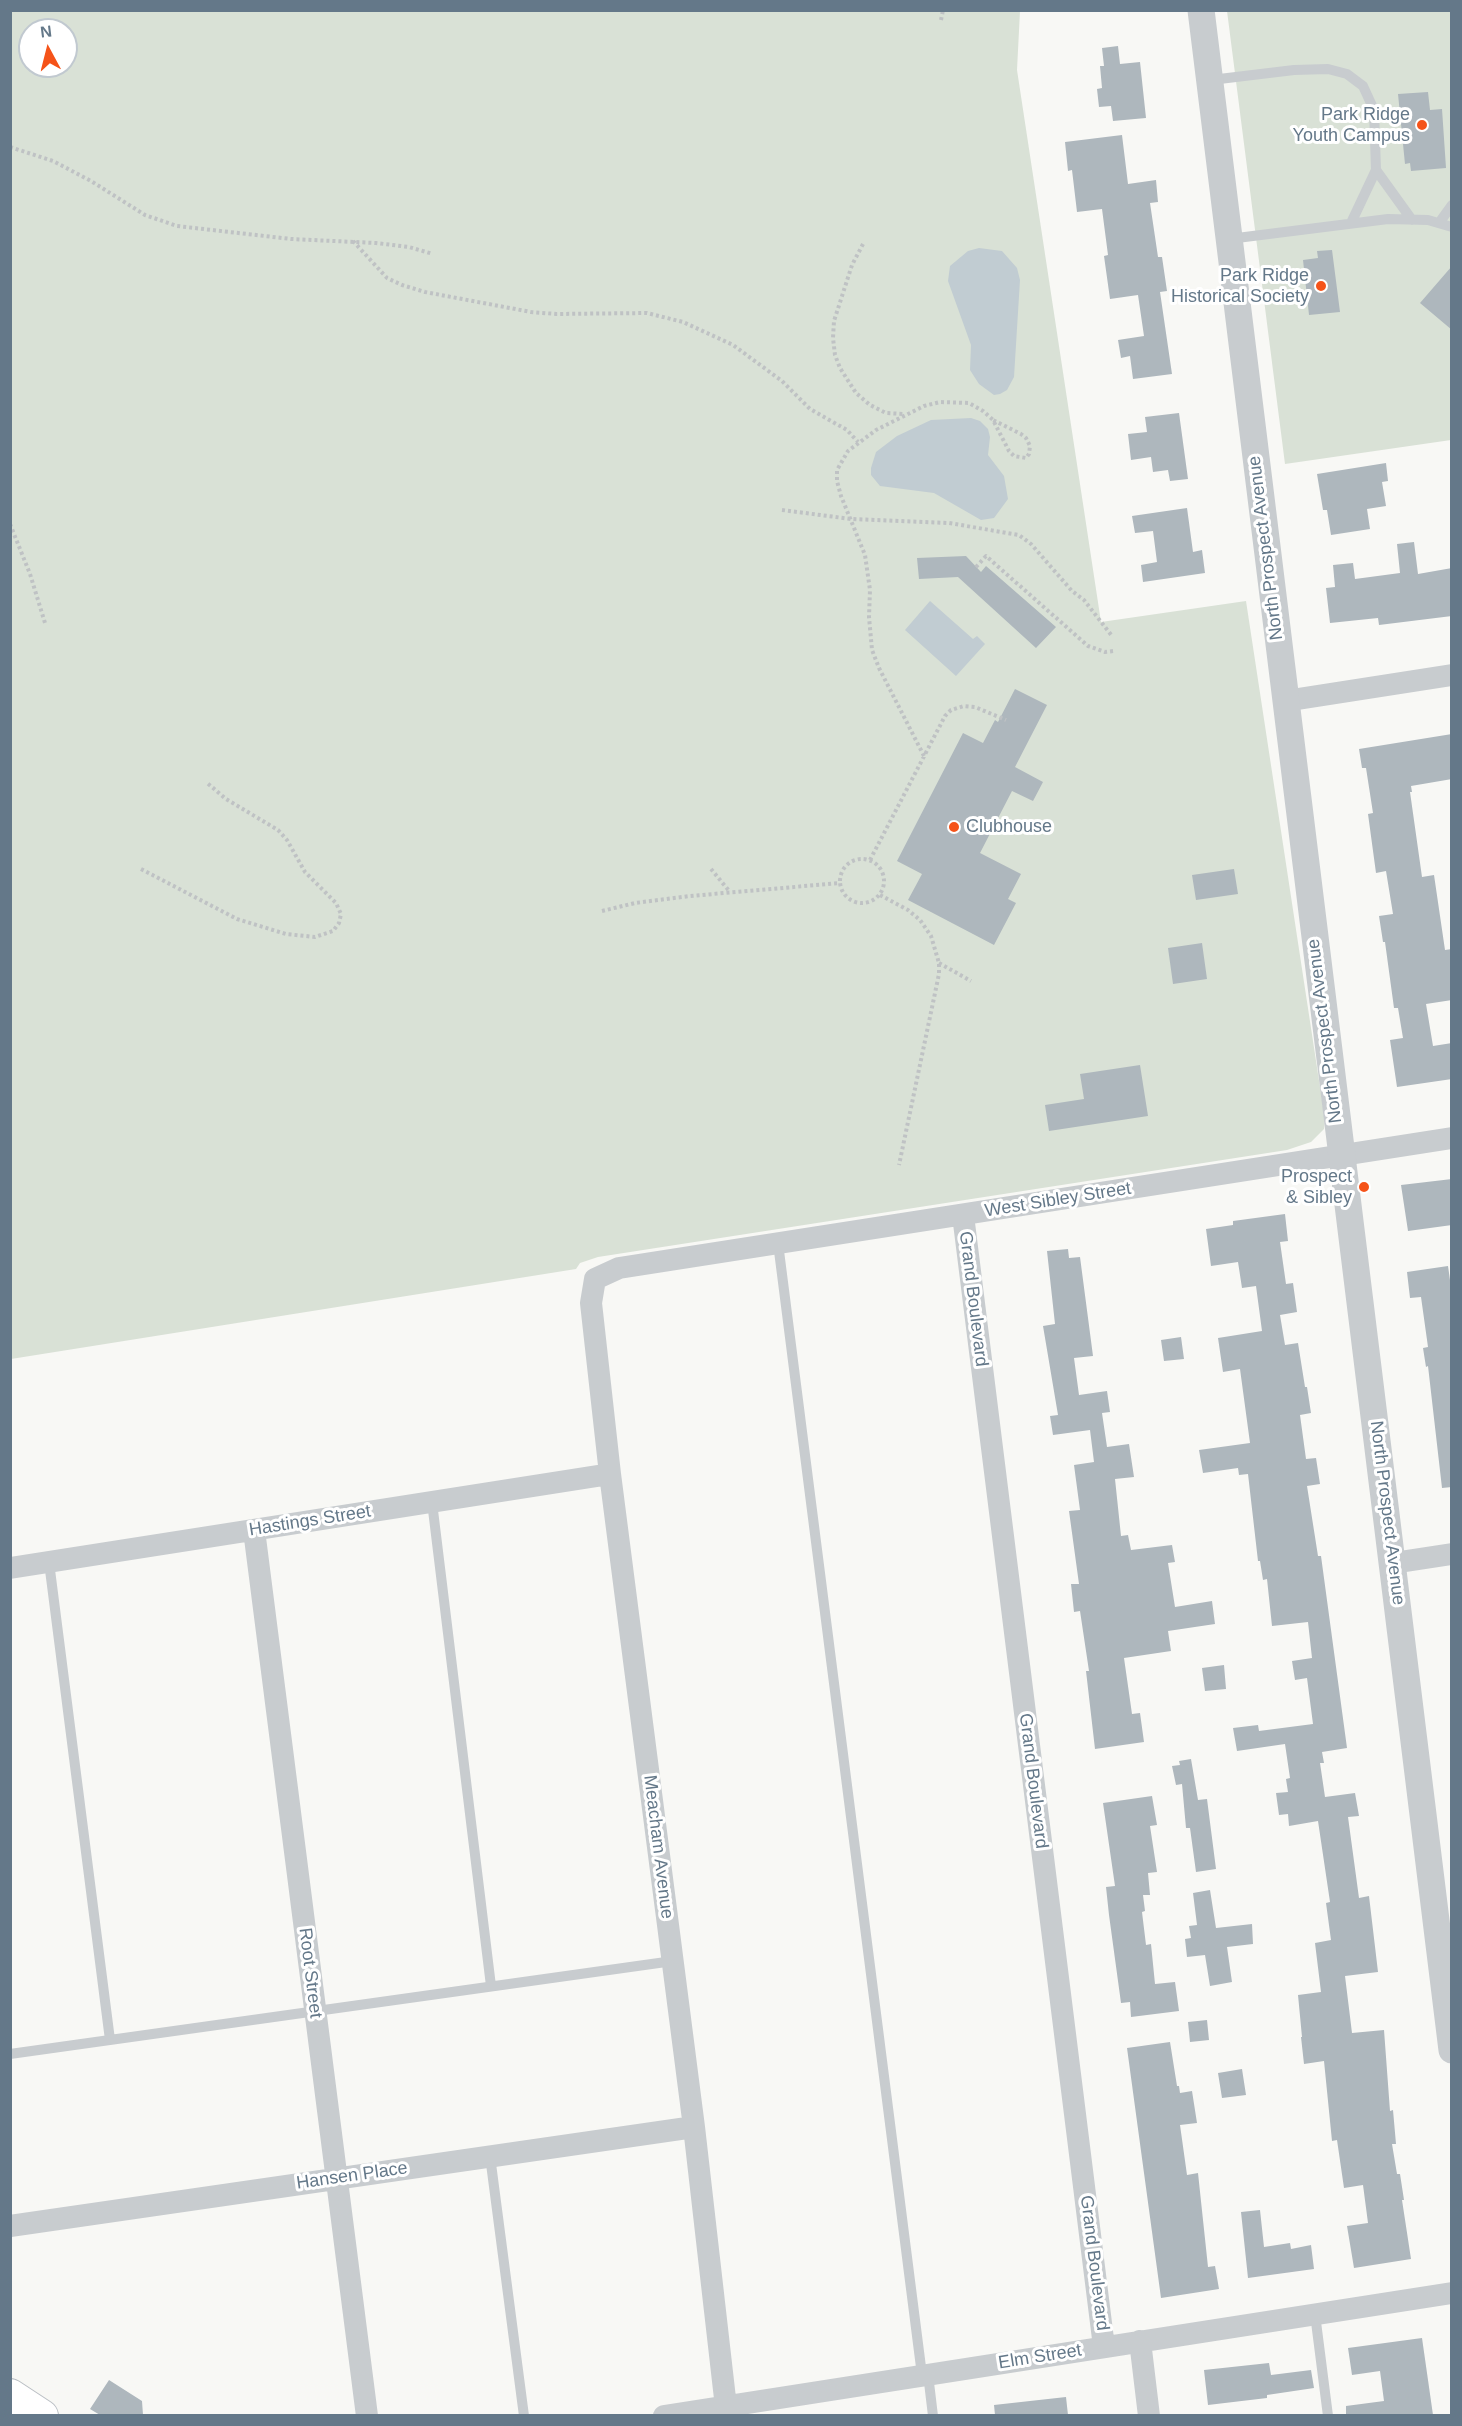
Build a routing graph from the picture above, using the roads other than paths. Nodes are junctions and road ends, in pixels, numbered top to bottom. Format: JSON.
{"nodes":[{"id":1,"x":1201,"y":10,"type":"edge"},
{"id":2,"x":1210,"y":80,"type":"junction"},
{"id":3,"x":1376,"y":170,"type":"junction"},
{"id":4,"x":1452,"y":206,"type":"edge"},
{"id":5,"x":1412,"y":220,"type":"junction"},
{"id":6,"x":1351,"y":223,"type":"junction"},
{"id":7,"x":1439,"y":223,"type":"junction"},
{"id":8,"x":1452,"y":227,"type":"edge"},
{"id":9,"x":1229,"y":239,"type":"junction"},
{"id":10,"x":1452,"y":675,"type":"edge"},
{"id":11,"x":1285,"y":701,"type":"junction"},
{"id":12,"x":1452,"y":1138,"type":"edge"},
{"id":13,"x":1341,"y":1155,"type":"junction"},
{"id":14,"x":963,"y":1215,"type":"junction"},
{"id":15,"x":778,"y":1243,"type":"junction"},
{"id":16,"x":595,"y":1279,"type":"joint"},
{"id":17,"x":610,"y":1474,"type":"junction"},
{"id":18,"x":432,"y":1502,"type":"junction"},
{"id":19,"x":254,"y":1530,"type":"junction"},
{"id":20,"x":1452,"y":1554,"type":"edge"},
{"id":21,"x":49,"y":1562,"type":"junction"},
{"id":22,"x":1393,"y":1563,"type":"junction"},
{"id":23,"x":10,"y":1568,"type":"edge"},
{"id":24,"x":673,"y":1961,"type":"junction"},
{"id":25,"x":491,"y":1986,"type":"junction"},
{"id":26,"x":315,"y":2011,"type":"junction"},
{"id":27,"x":110,"y":2040,"type":"junction"},
{"id":28,"x":1452,"y":2050,"type":"edge"},
{"id":29,"x":10,"y":2054,"type":"edge"},
{"id":30,"x":694,"y":2127,"type":"junction"},
{"id":31,"x":490,"y":2156,"type":"junction"},
{"id":32,"x":336,"y":2178,"type":"junction"},
{"id":33,"x":10,"y":2226,"type":"edge"},
{"id":34,"x":1452,"y":2293,"type":"edge"},
{"id":35,"x":1315,"y":2314,"type":"junction"},
{"id":36,"x":1140,"y":2342,"type":"junction"},
{"id":37,"x":1104,"y":2347,"type":"junction"},
{"id":38,"x":925,"y":2375,"type":"junction"},
{"id":39,"x":10,"y":2395,"type":"edge"},
{"id":40,"x":726,"y":2411,"type":"edge"},
{"id":41,"x":42,"y":2415,"type":"edge"},
{"id":42,"x":367,"y":2415,"type":"edge"},
{"id":43,"x":524,"y":2415,"type":"edge"},
{"id":44,"x":664,"y":2415,"type":"edge"},
{"id":45,"x":933,"y":2415,"type":"edge"},
{"id":46,"x":1149,"y":2415,"type":"edge"},
{"id":47,"x":1328,"y":2415,"type":"edge"}],
"edges":[{"from":1,"to":2,"type":"street","name":"North Prospect Avenue"},
{"from":2,"to":3,"type":"lane"},
{"from":2,"to":9,"type":"street","name":"North Prospect Avenue"},
{"from":3,"to":5,"type":"lane"},
{"from":3,"to":6,"type":"lane"},
{"from":4,"to":7,"type":"lane"},
{"from":5,"to":6,"type":"lane"},
{"from":5,"to":7,"type":"lane"},
{"from":6,"to":9,"type":"lane"},
{"from":7,"to":8,"type":"lane"},
{"from":9,"to":11,"type":"street","name":"North Prospect Avenue"},
{"from":10,"to":11,"type":"street"},
{"from":11,"to":13,"type":"street","name":"North Prospect Avenue"},
{"from":12,"to":13,"type":"street","name":"West Sibley Street"},
{"from":13,"to":14,"type":"street","name":"West Sibley Street"},
{"from":13,"to":22,"type":"street","name":"North Prospect Avenue"},
{"from":14,"to":15,"type":"street","name":"West Sibley Street"},
{"from":14,"to":37,"type":"street","name":"Grand Boulevard"},
{"from":15,"to":16,"type":"street","name":"West Sibley Street"},
{"from":15,"to":38,"type":"lane"},
{"from":16,"to":17,"type":"street","name":"Meacham Avenue"},
{"from":17,"to":18,"type":"street","name":"Hastings Street"},
{"from":17,"to":24,"type":"street","name":"Meacham Avenue"},
{"from":18,"to":19,"type":"street","name":"Hastings Street"},
{"from":18,"to":25,"type":"lane"},
{"from":19,"to":21,"type":"street","name":"Hastings Street"},
{"from":19,"to":26,"type":"street","name":"Root Street"},
{"from":20,"to":22,"type":"street"},
{"from":21,"to":23,"type":"street","name":"Hastings Street"},
{"from":21,"to":27,"type":"lane"},
{"from":22,"to":28,"type":"street","name":"North Prospect Avenue"},
{"from":24,"to":25,"type":"lane"},
{"from":24,"to":30,"type":"street","name":"Meacham Avenue"},
{"from":25,"to":26,"type":"lane"},
{"from":26,"to":27,"type":"lane"},
{"from":26,"to":32,"type":"street","name":"Root Street"},
{"from":27,"to":29,"type":"lane"},
{"from":30,"to":31,"type":"street","name":"Hansen Place"},
{"from":30,"to":40,"type":"street","name":"Meacham Avenue"},
{"from":31,"to":32,"type":"street","name":"Hansen Place"},
{"from":31,"to":43,"type":"lane"},
{"from":32,"to":33,"type":"street","name":"Hansen Place"},
{"from":32,"to":42,"type":"street","name":"Root Street"},
{"from":34,"to":35,"type":"street","name":"Elm Street"},
{"from":35,"to":36,"type":"street","name":"Elm Street"},
{"from":35,"to":47,"type":"lane"},
{"from":36,"to":37,"type":"street","name":"Elm Street"},
{"from":36,"to":46,"type":"street"},
{"from":37,"to":38,"type":"street","name":"Elm Street"},
{"from":38,"to":40,"type":"street","name":"Elm Street"},
{"from":38,"to":45,"type":"lane"},
{"from":39,"to":41,"type":"main road"},
{"from":40,"to":44,"type":"street","name":"Elm Street"}]}
